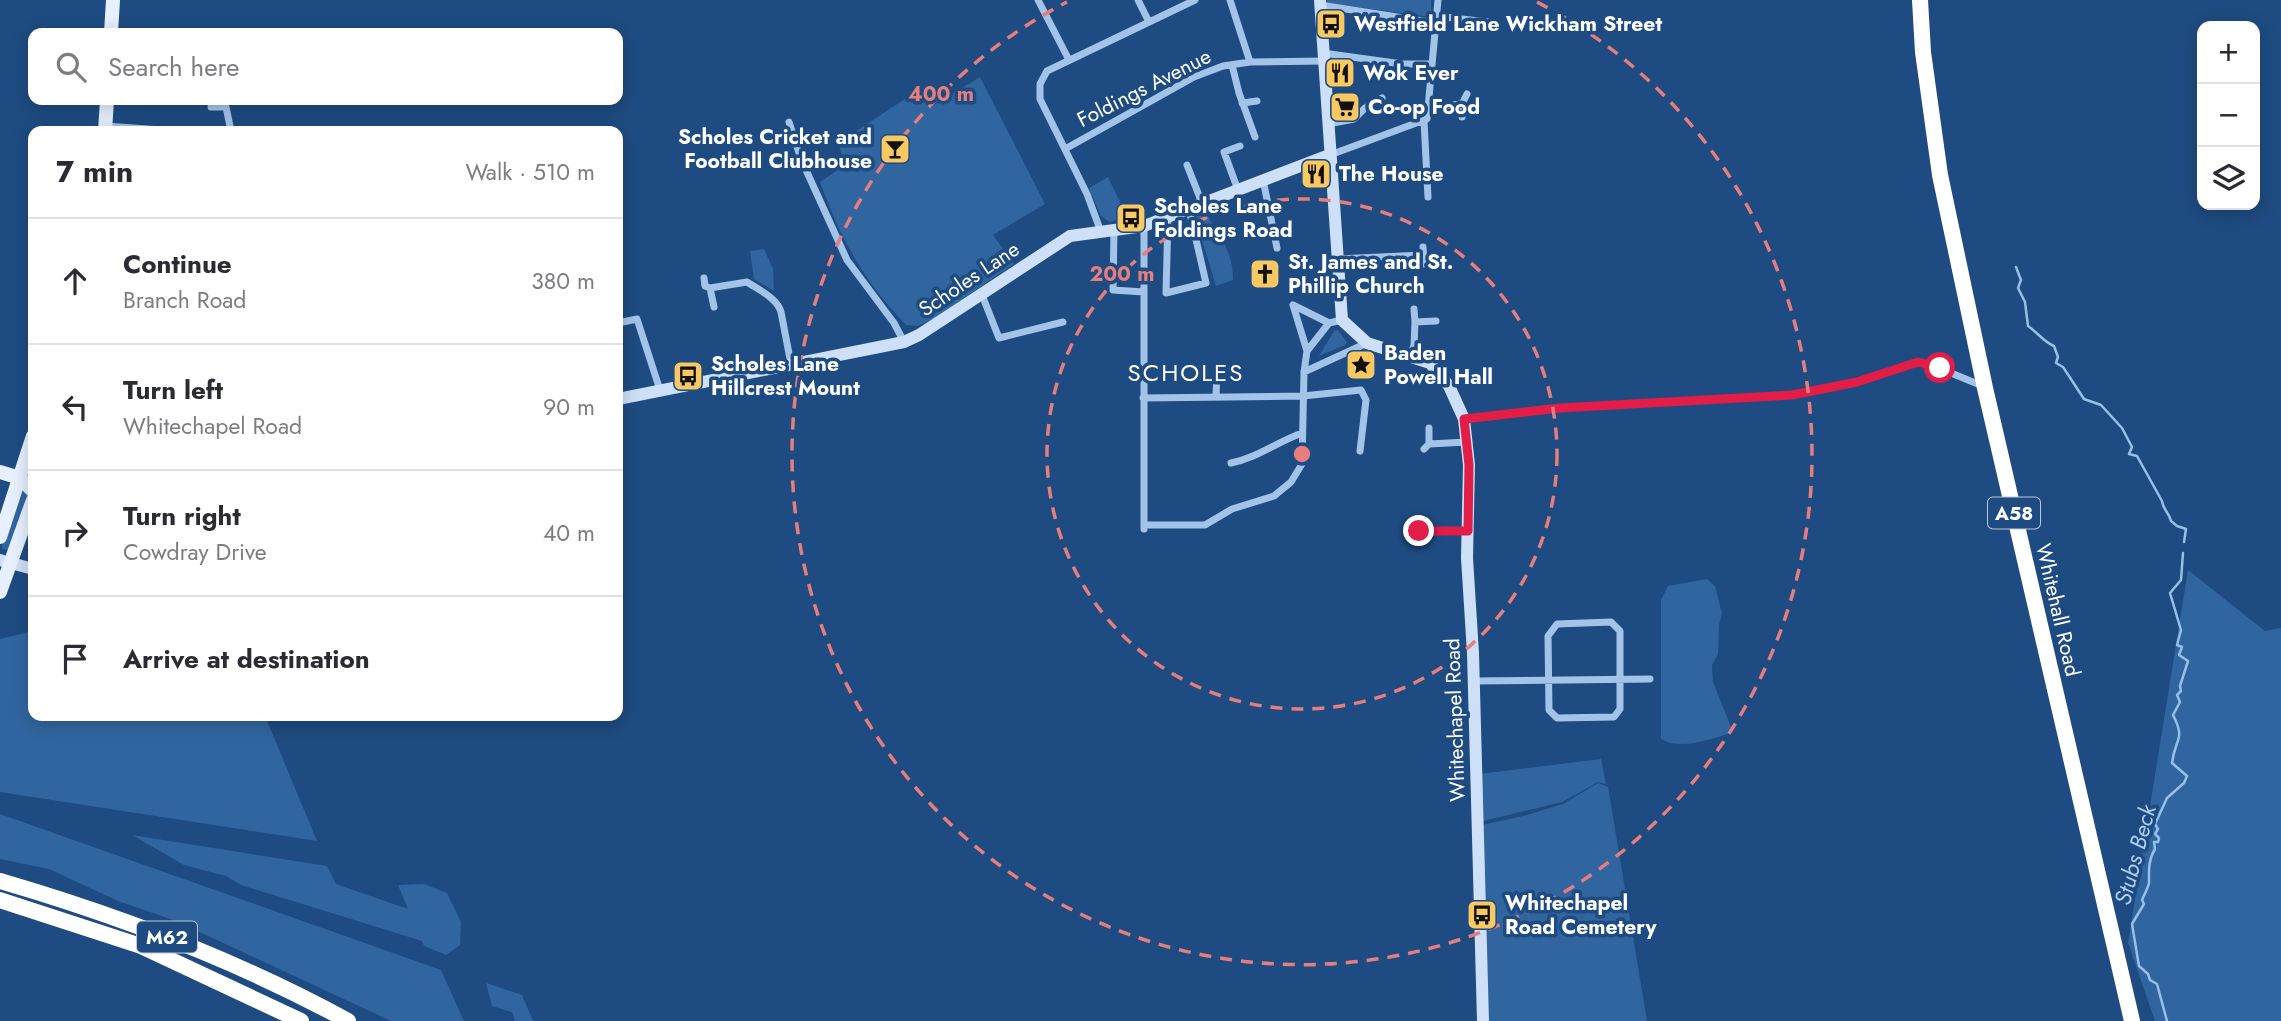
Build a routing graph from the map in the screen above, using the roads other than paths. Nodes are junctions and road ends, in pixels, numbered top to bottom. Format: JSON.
{"nodes":[{"id":1,"x":113,"y":0,"type":"edge"},
{"id":2,"x":1038,"y":0,"type":"edge"},
{"id":3,"x":1138,"y":0,"type":"edge"},
{"id":4,"x":1195,"y":0,"type":"edge"},
{"id":5,"x":1230,"y":0,"type":"edge"},
{"id":6,"x":1438,"y":0,"type":"edge"},
{"id":7,"x":1920,"y":0,"type":"edge"},
{"id":8,"x":1320,"y":2,"type":"edge"},
{"id":9,"x":1436,"y":20,"type":"junction"},
{"id":10,"x":1149,"y":22,"type":"junction"},
{"id":11,"x":1494,"y":23,"type":"dead end"},
{"id":12,"x":111,"y":28,"type":"edge"},
{"id":13,"x":1324,"y":57,"type":"junction"},
{"id":14,"x":1069,"y":60,"type":"junction"},
{"id":15,"x":1250,"y":62,"type":"junction"},
{"id":16,"x":1432,"y":64,"type":"junction"},
{"id":17,"x":1232,"y":65,"type":"junction"},
{"id":18,"x":1467,"y":94,"type":"dead end"},
{"id":19,"x":1382,"y":98,"type":"dead end"},
{"id":20,"x":1257,"y":101,"type":"dead end"},
{"id":21,"x":1242,"y":103,"type":"junction"},
{"id":22,"x":1462,"y":104,"type":"junction"},
{"id":23,"x":107,"y":105,"type":"edge"},
{"id":24,"x":230,"y":105,"type":"edge"},
{"id":25,"x":230,"y":105,"type":"edge"},
{"id":26,"x":211,"y":107,"type":"dead end"},
{"id":27,"x":1429,"y":107,"type":"junction"},
{"id":28,"x":1462,"y":117,"type":"dead end"},
{"id":29,"x":1424,"y":121,"type":"junction"},
{"id":30,"x":789,"y":122,"type":"dead end"},
{"id":31,"x":1328,"y":124,"type":"junction"},
{"id":32,"x":105,"y":126,"type":"edge"},
{"id":33,"x":231,"y":126,"type":"edge"},
{"id":34,"x":1255,"y":136,"type":"dead end"},
{"id":35,"x":1240,"y":146,"type":"dead end"},
{"id":36,"x":1065,"y":149,"type":"junction"},
{"id":37,"x":1329,"y":155,"type":"junction"},
{"id":38,"x":1187,"y":166,"type":"dead end"},
{"id":39,"x":1263,"y":180,"type":"junction"},
{"id":40,"x":1238,"y":190,"type":"junction"},
{"id":41,"x":1428,"y":197,"type":"dead end"},
{"id":42,"x":1202,"y":204,"type":"junction"},
{"id":43,"x":1189,"y":209,"type":"junction"},
{"id":44,"x":1168,"y":217,"type":"junction"},
{"id":45,"x":1144,"y":226,"type":"junction"},
{"id":46,"x":1107,"y":231,"type":"junction"},
{"id":47,"x":1277,"y":248,"type":"dead end"},
{"id":48,"x":1423,"y":255,"type":"dead end"},
{"id":49,"x":1337,"y":259,"type":"junction"},
{"id":50,"x":704,"y":278,"type":"dead end"},
{"id":51,"x":710,"y":288,"type":"junction"},
{"id":52,"x":1144,"y":292,"type":"junction"},
{"id":53,"x":982,"y":295,"type":"junction"},
{"id":54,"x":714,"y":307,"type":"dead end"},
{"id":55,"x":1415,"y":309,"type":"dead end"},
{"id":56,"x":1063,"y":321,"type":"dead end"},
{"id":57,"x":1436,"y":321,"type":"dead end"},
{"id":58,"x":623,"y":322,"type":"edge"},
{"id":59,"x":1336,"y":322,"type":"junction"},
{"id":60,"x":1415,"y":322,"type":"junction"},
{"id":61,"x":904,"y":342,"type":"junction"},
{"id":62,"x":1367,"y":343,"type":"junction"},
{"id":63,"x":1307,"y":351,"type":"junction"},
{"id":64,"x":1410,"y":355,"type":"junction"},
{"id":65,"x":791,"y":364,"type":"junction"},
{"id":66,"x":1217,"y":372,"type":"dead end"},
{"id":67,"x":1304,"y":372,"type":"junction"},
{"id":68,"x":1985,"y":388,"type":"junction"},
{"id":69,"x":660,"y":390,"type":"junction"},
{"id":70,"x":1303,"y":396,"type":"junction"},
{"id":71,"x":1216,"y":397,"type":"junction"},
{"id":72,"x":623,"y":398,"type":"edge"},
{"id":73,"x":1143,"y":398,"type":"junction"},
{"id":74,"x":1464,"y":419,"type":"junction"},
{"id":75,"x":1429,"y":428,"type":"dead end"},
{"id":76,"x":1302,"y":433,"type":"junction"},
{"id":77,"x":1468,"y":442,"type":"junction"},
{"id":78,"x":1360,"y":451,"type":"dead end"},
{"id":79,"x":1231,"y":463,"type":"dead end"},
{"id":80,"x":0,"y":472,"type":"edge"},
{"id":81,"x":26,"y":475,"type":"edge"},
{"id":82,"x":28,"y":511,"type":"edge"},
{"id":83,"x":1413,"y":523,"type":"dead end"},
{"id":84,"x":1468,"y":531,"type":"junction"},
{"id":85,"x":0,"y":537,"type":"edge"},
{"id":86,"x":5,"y":561,"type":"edge"},
{"id":87,"x":28,"y":568,"type":"edge"},
{"id":88,"x":0,"y":592,"type":"edge"},
{"id":89,"x":1650,"y":679,"type":"dead end"},
{"id":90,"x":1549,"y":680,"type":"junction"},
{"id":91,"x":1620,"y":680,"type":"junction"},
{"id":92,"x":1474,"y":681,"type":"junction"},
{"id":93,"x":0,"y":881,"type":"edge"},
{"id":94,"x":0,"y":900,"type":"edge"},
{"id":95,"x":301,"y":1021,"type":"edge"},
{"id":96,"x":348,"y":1021,"type":"edge"},
{"id":97,"x":1483,"y":1021,"type":"edge"},
{"id":98,"x":2132,"y":1021,"type":"edge"}],
"edges":[{"from":1,"to":12,"type":"main road"},
{"from":2,"to":14,"type":"street"},
{"from":3,"to":10,"type":"street"},
{"from":4,"to":10,"type":"street"},
{"from":5,"to":15,"type":"street"},
{"from":6,"to":9,"type":"street"},
{"from":7,"to":68,"type":"highway","name":"Whitehall Road","number":"A58"},
{"from":8,"to":9,"type":"street"},
{"from":8,"to":13,"type":"main road"},
{"from":9,"to":11,"type":"street"},
{"from":9,"to":16,"type":"street"},
{"from":10,"to":14,"type":"street"},
{"from":13,"to":15,"type":"street","name":"Foldings Avenue"},
{"from":13,"to":16,"type":"street","name":"Foldings Avenue"},
{"from":13,"to":31,"type":"main road"},
{"from":14,"to":36,"type":"street"},
{"from":15,"to":17,"type":"street","name":"Foldings Avenue"},
{"from":16,"to":27,"type":"street"},
{"from":17,"to":21,"type":"street"},
{"from":17,"to":36,"type":"street","name":"Foldings Avenue"},
{"from":18,"to":22,"type":"street"},
{"from":19,"to":31,"type":"street"},
{"from":20,"to":21,"type":"street"},
{"from":21,"to":34,"type":"street"},
{"from":22,"to":27,"type":"street"},
{"from":22,"to":28,"type":"street"},
{"from":23,"to":32,"type":"main road"},
{"from":24,"to":26,"type":"street"},
{"from":25,"to":33,"type":"street"},
{"from":27,"to":29,"type":"street"},
{"from":29,"to":37,"type":"street"},
{"from":29,"to":41,"type":"street"},
{"from":30,"to":61,"type":"street"},
{"from":31,"to":37,"type":"main road"},
{"from":35,"to":40,"type":"street"},
{"from":36,"to":46,"type":"street"},
{"from":37,"to":39,"type":"main road","name":"Scholes Lane"},
{"from":37,"to":49,"type":"main road"},
{"from":38,"to":42,"type":"street"},
{"from":39,"to":40,"type":"main road","name":"Scholes Lane"},
{"from":39,"to":47,"type":"street"},
{"from":40,"to":42,"type":"main road","name":"Scholes Lane"},
{"from":42,"to":43,"type":"main road","name":"Scholes Lane"},
{"from":43,"to":44,"type":"main road","name":"Scholes Lane"},
{"from":43,"to":44,"type":"street"},
{"from":44,"to":45,"type":"main road","name":"Scholes Lane"},
{"from":45,"to":46,"type":"main road","name":"Scholes Lane"},
{"from":45,"to":52,"type":"street"},
{"from":46,"to":52,"type":"street"},
{"from":46,"to":53,"type":"main road","name":"Scholes Lane"},
{"from":48,"to":49,"type":"street"},
{"from":49,"to":59,"type":"main road"},
{"from":50,"to":51,"type":"street"},
{"from":51,"to":54,"type":"street"},
{"from":51,"to":65,"type":"street"},
{"from":52,"to":73,"type":"street"},
{"from":53,"to":56,"type":"street"},
{"from":53,"to":61,"type":"main road","name":"Scholes Lane"},
{"from":55,"to":60,"type":"street"},
{"from":57,"to":60,"type":"street"},
{"from":58,"to":69,"type":"street"},
{"from":59,"to":62,"type":"main road"},
{"from":59,"to":63,"type":"street"},
{"from":59,"to":63,"type":"street"},
{"from":60,"to":64,"type":"street"},
{"from":61,"to":65,"type":"main road","name":"Scholes Lane"},
{"from":62,"to":64,"type":"main road","name":"Whitechapel Road"},
{"from":62,"to":67,"type":"street"},
{"from":63,"to":67,"type":"street"},
{"from":64,"to":74,"type":"main road","name":"Whitechapel Road"},
{"from":65,"to":69,"type":"main road","name":"Scholes Lane"},
{"from":66,"to":71,"type":"street"},
{"from":67,"to":70,"type":"street"},
{"from":68,"to":74,"type":"street"},
{"from":68,"to":98,"type":"highway","name":"Whitehall Road","number":"A58"},
{"from":69,"to":72,"type":"main road","name":"Scholes Lane"},
{"from":70,"to":71,"type":"street"},
{"from":70,"to":76,"type":"street"},
{"from":70,"to":78,"type":"street"},
{"from":71,"to":73,"type":"street"},
{"from":73,"to":76,"type":"street"},
{"from":74,"to":77,"type":"main road","name":"Whitechapel Road"},
{"from":75,"to":77,"type":"street"},
{"from":76,"to":79,"type":"street"},
{"from":77,"to":84,"type":"main road","name":"Whitechapel Road"},
{"from":80,"to":81,"type":"main road"},
{"from":81,"to":85,"type":"main road"},
{"from":82,"to":86,"type":"main road"},
{"from":83,"to":84,"type":"street"},
{"from":84,"to":92,"type":"main road","name":"Whitechapel Road"},
{"from":86,"to":87,"type":"main road"},
{"from":86,"to":88,"type":"main road"},
{"from":89,"to":91,"type":"street"},
{"from":90,"to":91,"type":"street"},
{"from":90,"to":91,"type":"street"},
{"from":90,"to":91,"type":"street"},
{"from":90,"to":92,"type":"street"},
{"from":92,"to":97,"type":"main road","name":"Whitechapel Road"},
{"from":93,"to":96,"type":"highway","number":"M62"},
{"from":94,"to":95,"type":"highway","number":"M62"}]}
